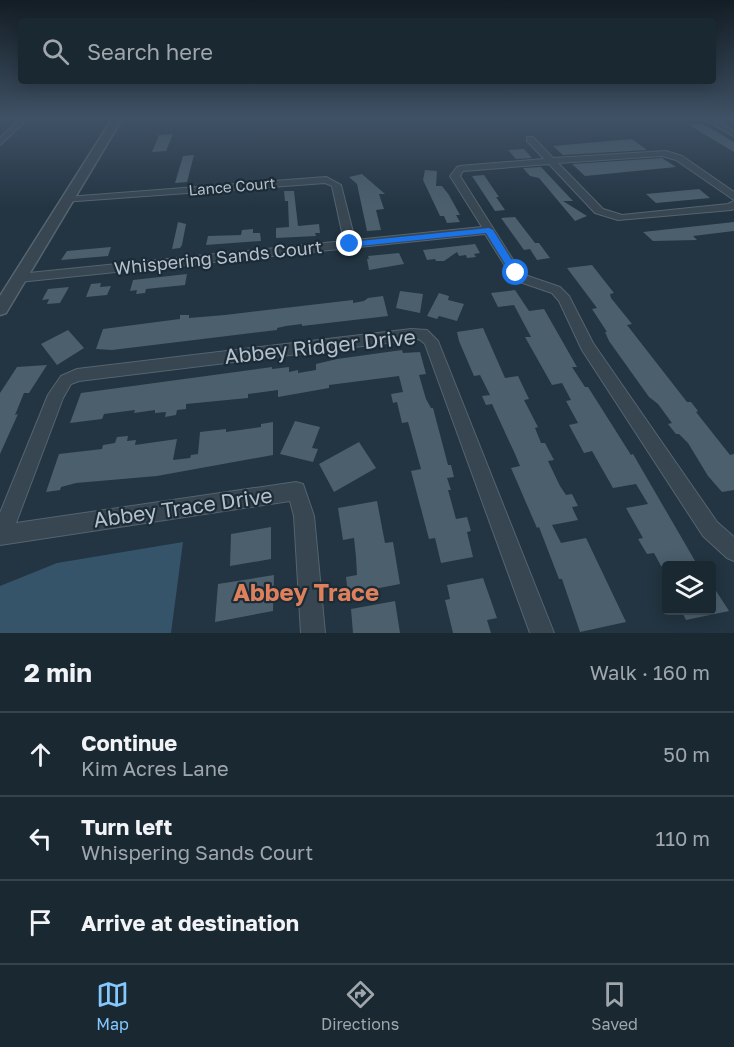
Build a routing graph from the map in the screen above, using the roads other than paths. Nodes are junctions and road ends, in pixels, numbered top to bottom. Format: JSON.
{"nodes":[{"id":1,"x":99,"y":149,"type":"edge"},
{"id":2,"x":539,"y":149,"type":"edge"},
{"id":3,"x":551,"y":161,"type":"junction"},
{"id":4,"x":734,"y":197,"type":"edge"},
{"id":5,"x":67,"y":200,"type":"junction"},
{"id":6,"x":734,"y":204,"type":"edge"},
{"id":7,"x":489,"y":230,"type":"junction"},
{"id":8,"x":350,"y":244,"type":"junction"},
{"id":9,"x":19,"y":278,"type":"junction"},
{"id":10,"x":0,"y":309,"type":"edge"},
{"id":11,"x":0,"y":535,"type":"edge"},
{"id":12,"x":734,"y":550,"type":"edge"},
{"id":13,"x":313,"y":633,"type":"edge"},
{"id":14,"x":542,"y":633,"type":"edge"}],
"edges":[{"from":1,"to":5,"type":"street"},
{"from":2,"to":3,"type":"street"},
{"from":3,"to":4,"type":"street"},
{"from":3,"to":6,"type":"street"},
{"from":3,"to":7,"type":"street"},
{"from":5,"to":8,"type":"street","name":"Lance Court"},
{"from":5,"to":9,"type":"street"},
{"from":7,"to":8,"type":"street","name":"Whispering Sands Court"},
{"from":7,"to":12,"type":"street"},
{"from":8,"to":9,"type":"street","name":"Whispering Sands Court"},
{"from":9,"to":10,"type":"street"},
{"from":11,"to":13,"type":"street","name":"Abbey Trace Drive"},
{"from":11,"to":14,"type":"street","name":"Abbey Ridger Drive"}]}
